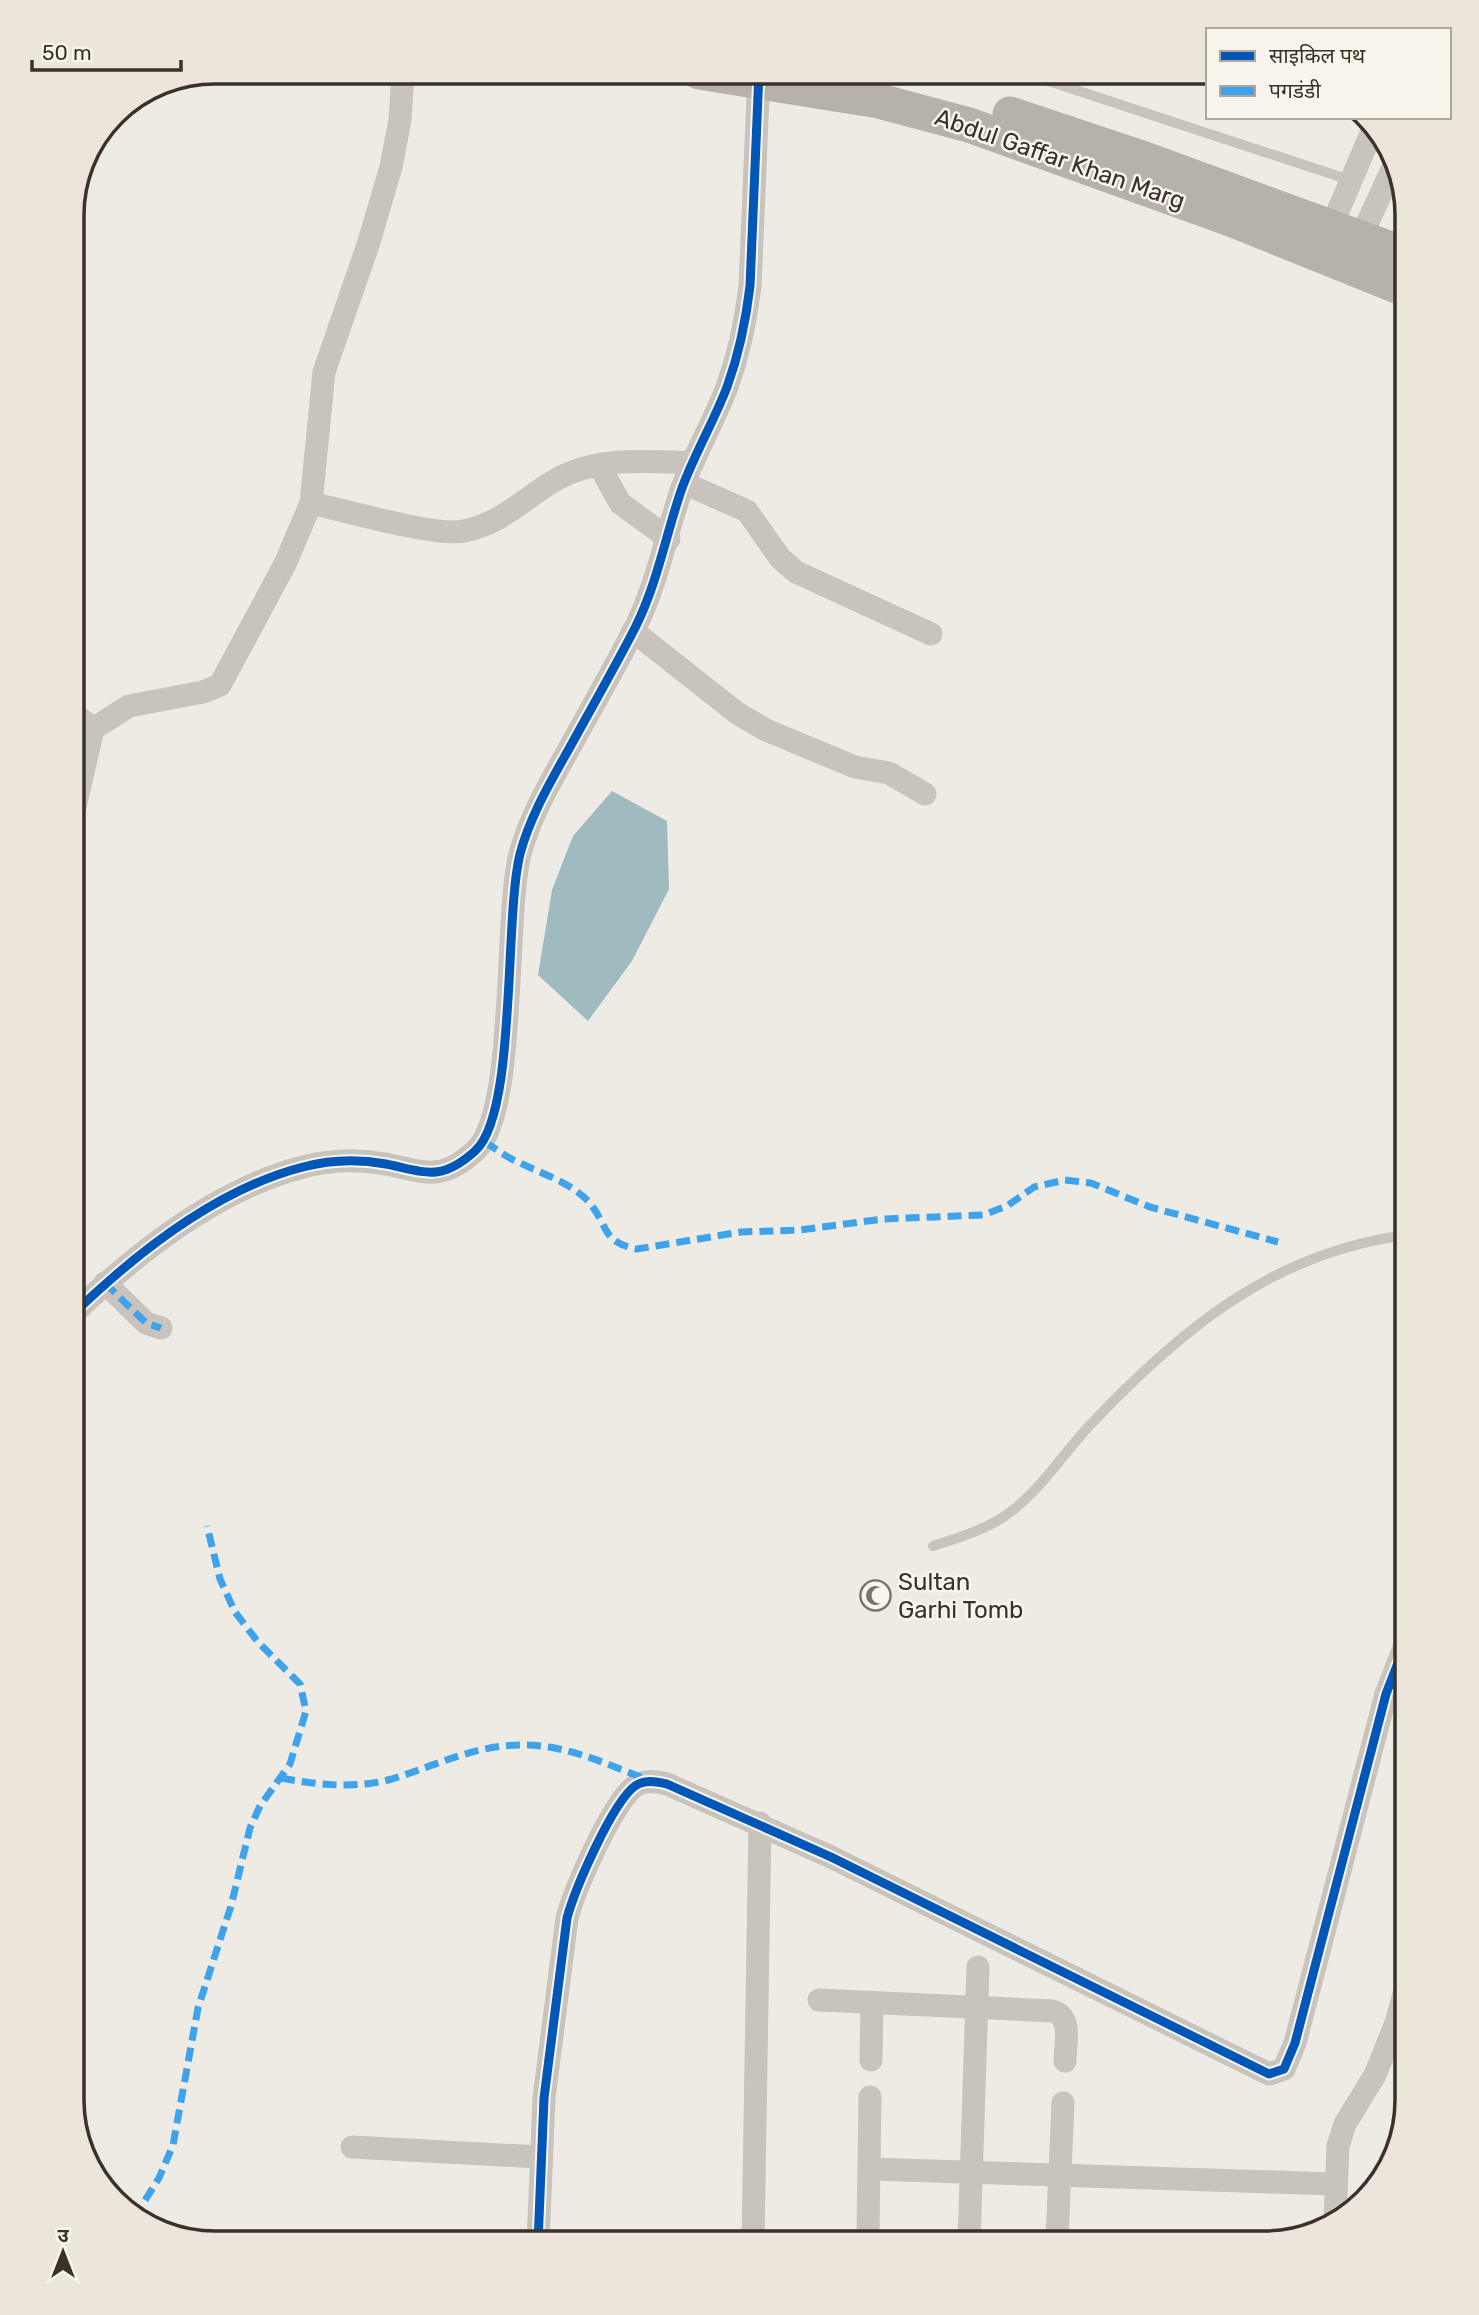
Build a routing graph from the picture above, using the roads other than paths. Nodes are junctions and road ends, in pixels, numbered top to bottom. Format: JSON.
{"nodes":[{"id":1,"x":402,"y":84,"type":"edge"},
{"id":2,"x":759,"y":84,"type":"edge"},
{"id":3,"x":794,"y":84,"type":"edge"},
{"id":4,"x":890,"y":84,"type":"edge"},
{"id":5,"x":1057,"y":84,"type":"edge"},
{"id":6,"x":1369,"y":137,"type":"edge"},
{"id":7,"x":1350,"y":180,"type":"junction"},
{"id":8,"x":1391,"y":183,"type":"edge"},
{"id":9,"x":1340,"y":246,"type":"junction"},
{"id":10,"x":1395,"y":253,"type":"edge"},
{"id":11,"x":1395,"y":282,"type":"edge"},
{"id":12,"x":599,"y":465,"type":"junction"},
{"id":13,"x":689,"y":473,"type":"junction"},
{"id":14,"x":311,"y":503,"type":"junction"},
{"id":15,"x":669,"y":539,"type":"junction"},
{"id":16,"x":633,"y":631,"type":"junction"},
{"id":17,"x":931,"y":634,"type":"dead end"},
{"id":18,"x":84,"y":722,"type":"edge"},
{"id":19,"x":93,"y":729,"type":"junction"},
{"id":20,"x":84,"y":768,"type":"edge"},
{"id":21,"x":925,"y":794,"type":"dead end"},
{"id":22,"x":1395,"y":1237,"type":"edge"},
{"id":23,"x":105,"y":1283,"type":"junction"},
{"id":24,"x":84,"y":1303,"type":"edge"},
{"id":25,"x":160,"y":1328,"type":"dead end"},
{"id":26,"x":933,"y":1546,"type":"dead end"},
{"id":27,"x":1395,"y":1671,"type":"edge"},
{"id":28,"x":760,"y":1823,"type":"junction"},
{"id":29,"x":978,"y":1967,"type":"dead end"},
{"id":30,"x":818,"y":2000,"type":"dead end"},
{"id":31,"x":872,"y":2003,"type":"junction"},
{"id":32,"x":977,"y":2008,"type":"junction"},
{"id":33,"x":1395,"y":2025,"type":"edge"},
{"id":34,"x":871,"y":2060,"type":"dead end"},
{"id":35,"x":1065,"y":2061,"type":"dead end"},
{"id":36,"x":870,"y":2097,"type":"dead end"},
{"id":37,"x":1063,"y":2103,"type":"dead end"},
{"id":38,"x":352,"y":2147,"type":"dead end"},
{"id":39,"x":540,"y":2157,"type":"junction"},
{"id":40,"x":869,"y":2169,"type":"junction"},
{"id":41,"x":971,"y":2173,"type":"junction"},
{"id":42,"x":1060,"y":2176,"type":"junction"},
{"id":43,"x":1336,"y":2185,"type":"junction"},
{"id":44,"x":1335,"y":2210,"type":"edge"},
{"id":45,"x":538,"y":2231,"type":"edge"},
{"id":46,"x":753,"y":2231,"type":"edge"},
{"id":47,"x":867,"y":2231,"type":"edge"},
{"id":48,"x":969,"y":2231,"type":"edge"},
{"id":49,"x":1057,"y":2231,"type":"edge"}],
"edges":[{"from":1,"to":14,"type":"street"},
{"from":2,"to":13,"type":"street"},
{"from":3,"to":9,"type":"main road","name":"Abdul Gaffar Khan Marg"},
{"from":4,"to":9,"type":"main road","name":"Abdul Gaffar Khan Marg"},
{"from":5,"to":7,"type":"lane"},
{"from":6,"to":7,"type":"street"},
{"from":7,"to":9,"type":"street"},
{"from":8,"to":9,"type":"street"},
{"from":9,"to":10,"type":"main road","name":"Abdul Gaffar Khan Marg"},
{"from":9,"to":11,"type":"main road","name":"Abdul Gaffar Khan Marg"},
{"from":12,"to":13,"type":"street"},
{"from":12,"to":14,"type":"street"},
{"from":12,"to":15,"type":"street"},
{"from":13,"to":15,"type":"street"},
{"from":13,"to":17,"type":"street"},
{"from":14,"to":19,"type":"street"},
{"from":15,"to":16,"type":"street"},
{"from":16,"to":21,"type":"street"},
{"from":16,"to":23,"type":"street"},
{"from":18,"to":19,"type":"street"},
{"from":19,"to":20,"type":"street"},
{"from":22,"to":26,"type":"lane"},
{"from":23,"to":24,"type":"street"},
{"from":23,"to":25,"type":"street"},
{"from":27,"to":28,"type":"street"},
{"from":28,"to":39,"type":"street"},
{"from":28,"to":46,"type":"street"},
{"from":29,"to":32,"type":"street"},
{"from":30,"to":31,"type":"street"},
{"from":31,"to":32,"type":"street"},
{"from":31,"to":34,"type":"street"},
{"from":32,"to":35,"type":"street"},
{"from":32,"to":41,"type":"street"},
{"from":33,"to":43,"type":"street"},
{"from":36,"to":40,"type":"street"},
{"from":37,"to":42,"type":"street"},
{"from":38,"to":39,"type":"street"},
{"from":39,"to":45,"type":"street"},
{"from":40,"to":41,"type":"street"},
{"from":40,"to":47,"type":"street"},
{"from":41,"to":42,"type":"street"},
{"from":41,"to":48,"type":"street"},
{"from":42,"to":43,"type":"street"},
{"from":42,"to":49,"type":"street"},
{"from":43,"to":44,"type":"street"}]}
